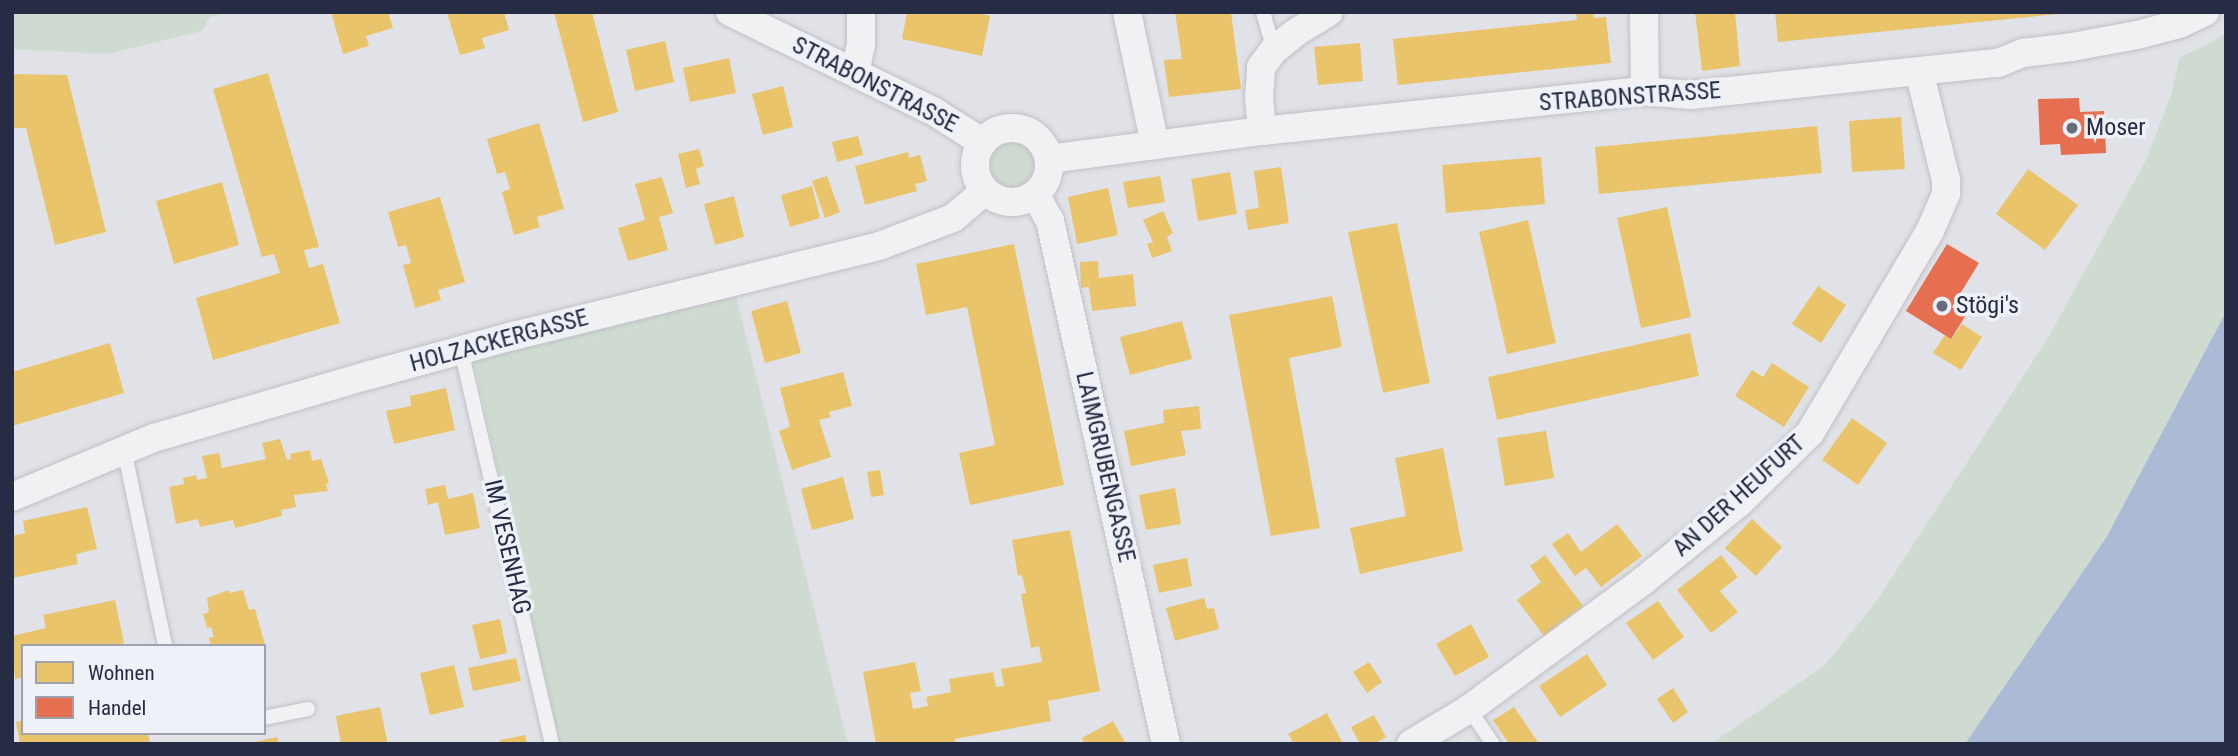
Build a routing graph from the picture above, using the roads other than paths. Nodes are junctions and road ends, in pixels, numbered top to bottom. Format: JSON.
{"nodes":[{"id":1,"x":730,"y":12,"type":"edge"},
{"id":2,"x":861,"y":12,"type":"edge"},
{"id":3,"x":1127,"y":12,"type":"edge"},
{"id":4,"x":1263,"y":12,"type":"edge"},
{"id":5,"x":1329,"y":12,"type":"edge"},
{"id":6,"x":1644,"y":12,"type":"edge"},
{"id":7,"x":2205,"y":12,"type":"edge"},
{"id":8,"x":1274,"y":50,"type":"junction"},
{"id":9,"x":1919,"y":71,"type":"junction"},
{"id":10,"x":855,"y":73,"type":"junction"},
{"id":11,"x":1645,"y":91,"type":"junction"},
{"id":12,"x":1262,"y":131,"type":"junction"},
{"id":13,"x":982,"y":142,"type":"junction"},
{"id":14,"x":1155,"y":145,"type":"junction"},
{"id":15,"x":1049,"y":159,"type":"junction"},
{"id":16,"x":985,"y":191,"type":"junction"},
{"id":17,"x":1035,"y":194,"type":"junction"},
{"id":18,"x":461,"y":349,"type":"junction"},
{"id":19,"x":124,"y":449,"type":"junction"},
{"id":20,"x":12,"y":496,"type":"edge"},
{"id":21,"x":166,"y":644,"type":"edge"},
{"id":22,"x":308,"y":709,"type":"dead end"},
{"id":23,"x":1469,"y":709,"type":"junction"},
{"id":24,"x":266,"y":718,"type":"edge"},
{"id":25,"x":552,"y":744,"type":"edge"},
{"id":26,"x":1166,"y":744,"type":"edge"},
{"id":27,"x":1410,"y":744,"type":"edge"},
{"id":28,"x":1493,"y":744,"type":"edge"}],
"edges":[{"from":1,"to":10,"type":"street","name":"STRABONSTRASSE"},
{"from":2,"to":10,"type":"street"},
{"from":3,"to":14,"type":"street"},
{"from":4,"to":8,"type":"lane"},
{"from":5,"to":8,"type":"street"},
{"from":6,"to":11,"type":"street"},
{"from":7,"to":9,"type":"street","name":"STRABONSTRASSE"},
{"from":8,"to":12,"type":"street"},
{"from":9,"to":11,"type":"street","name":"STRABONSTRASSE"},
{"from":9,"to":23,"type":"street","name":"AN DER HEUFURT"},
{"from":10,"to":13,"type":"street","name":"STRABONSTRASSE"},
{"from":11,"to":12,"type":"street","name":"STRABONSTRASSE"},
{"from":12,"to":14,"type":"street","name":"STRABONSTRASSE"},
{"from":13,"to":15,"type":"street","name":"STRABONSTRASSE"},
{"from":13,"to":16,"type":"street","name":"STRABONSTRASSE"},
{"from":14,"to":15,"type":"street","name":"STRABONSTRASSE"},
{"from":15,"to":17,"type":"street"},
{"from":16,"to":17,"type":"street"},
{"from":16,"to":18,"type":"street","name":"HOLZACKERGASSE"},
{"from":17,"to":26,"type":"street","name":"LAIMGRUBENGASSE"},
{"from":18,"to":19,"type":"street","name":"HOLZACKERGASSE"},
{"from":18,"to":25,"type":"lane","name":"IM VESENHAG"},
{"from":19,"to":20,"type":"street","name":"HOLZACKERGASSE"},
{"from":19,"to":21,"type":"lane"},
{"from":22,"to":24,"type":"lane"},
{"from":23,"to":27,"type":"street","name":"AN DER HEUFURT"},
{"from":23,"to":28,"type":"lane"}]}
